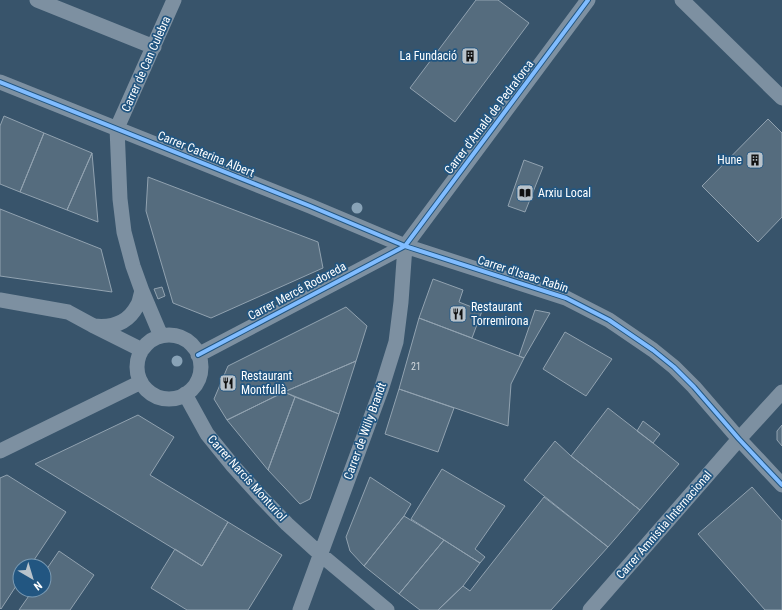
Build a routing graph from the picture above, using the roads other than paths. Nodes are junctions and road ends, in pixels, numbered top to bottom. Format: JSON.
{"nodes":[{"id":1,"x":37,"y":0,"type":"edge"},
{"id":2,"x":174,"y":0,"type":"edge"},
{"id":3,"x":588,"y":0,"type":"edge"},
{"id":4,"x":682,"y":0,"type":"edge"},
{"id":5,"x":154,"y":47,"type":"junction"},
{"id":6,"x":0,"y":82,"type":"edge"},
{"id":7,"x":782,"y":98,"type":"edge"},
{"id":8,"x":117,"y":128,"type":"junction"},
{"id":9,"x":405,"y":246,"type":"junction"},
{"id":10,"x":142,"y":291,"type":"junction"},
{"id":11,"x":0,"y":300,"type":"edge"},
{"id":12,"x":92,"y":325,"type":"junction"},
{"id":13,"x":161,"y":336,"type":"junction"},
{"id":14,"x":142,"y":350,"type":"junction"},
{"id":15,"x":198,"y":355,"type":"junction"},
{"id":16,"x":141,"y":382,"type":"junction"},
{"id":17,"x":782,"y":392,"type":"edge"},
{"id":18,"x":185,"y":394,"type":"junction"},
{"id":19,"x":739,"y":439,"type":"junction"},
{"id":20,"x":0,"y":451,"type":"edge"},
{"id":21,"x":782,"y":486,"type":"edge"},
{"id":22,"x":320,"y":554,"type":"junction"},
{"id":23,"x":300,"y":610,"type":"edge"},
{"id":24,"x":387,"y":610,"type":"edge"},
{"id":25,"x":590,"y":610,"type":"edge"}],
"edges":[{"from":1,"to":5,"type":"street"},
{"from":2,"to":5,"type":"street","name":"Carrer de Can Culebra"},
{"from":3,"to":9,"type":"street","name":"Carrer d'Arnald de Pedraforca"},
{"from":4,"to":7,"type":"street"},
{"from":5,"to":8,"type":"street","name":"Carrer de Can Culebra"},
{"from":6,"to":8,"type":"street","name":"Carrer Caterina Albert"},
{"from":8,"to":9,"type":"street","name":"Carrer Caterina Albert"},
{"from":8,"to":10,"type":"street"},
{"from":9,"to":15,"type":"street","name":"Carrer Mercé Rodoreda"},
{"from":9,"to":19,"type":"street","name":"Carrer d'Isaac Rabin"},
{"from":9,"to":22,"type":"street","name":"Carrer de Willy Brandt"},
{"from":10,"to":12,"type":"street"},
{"from":10,"to":13,"type":"street"},
{"from":11,"to":12,"type":"street"},
{"from":12,"to":14,"type":"street"},
{"from":13,"to":14,"type":"street"},
{"from":13,"to":15,"type":"street"},
{"from":14,"to":16,"type":"street"},
{"from":15,"to":18,"type":"street"},
{"from":16,"to":18,"type":"street"},
{"from":16,"to":20,"type":"street"},
{"from":17,"to":19,"type":"street","name":"Carrer Amnistia Internacional"},
{"from":18,"to":22,"type":"street","name":"Carrer Narcís Monturiol"},
{"from":19,"to":21,"type":"street","name":"Carrer d'Isaac Rabin"},
{"from":19,"to":25,"type":"street","name":"Carrer Amnistia Internacional"},
{"from":22,"to":23,"type":"street","name":"Carrer de Willy Brandt"},
{"from":22,"to":24,"type":"street","name":"Carrer Narcís Monturiol"}]}
